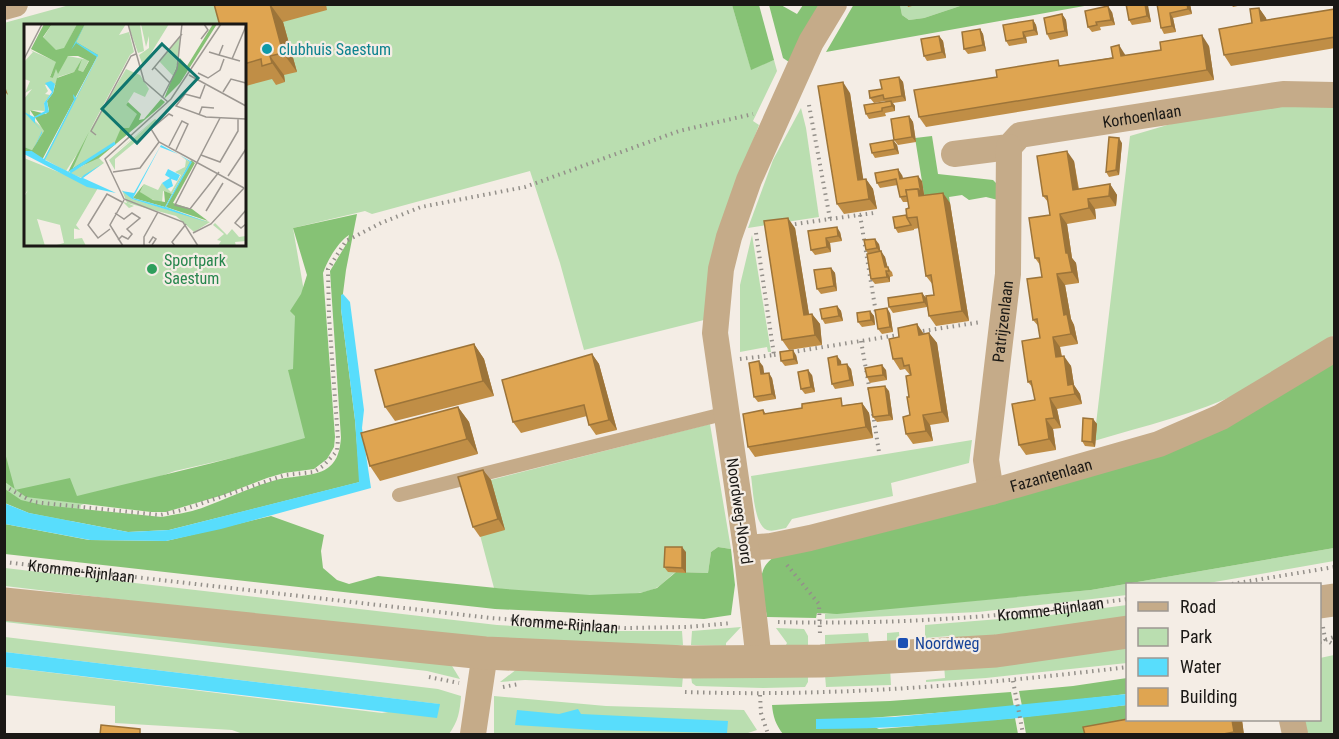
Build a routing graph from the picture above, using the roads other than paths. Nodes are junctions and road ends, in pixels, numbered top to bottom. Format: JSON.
{"nodes":[{"id":1,"x":15,"y":4,"type":"edge"},
{"id":2,"x":834,"y":4,"type":"edge"},
{"id":3,"x":4,"y":7,"type":"edge"},
{"id":4,"x":1335,"y":95,"type":"edge"},
{"id":5,"x":1009,"y":147,"type":"junction"},
{"id":6,"x":954,"y":154,"type":"dead end"},
{"id":7,"x":1335,"y":349,"type":"edge"},
{"id":8,"x":727,"y":413,"type":"junction"},
{"id":9,"x":991,"y":492,"type":"junction"},
{"id":10,"x":399,"y":495,"type":"dead end"},
{"id":11,"x":746,"y":548,"type":"junction"},
{"id":12,"x":4,"y":604,"type":"edge"},
{"id":13,"x":1126,"y":632,"type":"edge"},
{"id":14,"x":485,"y":653,"type":"junction"},
{"id":15,"x":759,"y":661,"type":"junction"},
{"id":16,"x":473,"y":735,"type":"edge"}],
"edges":[{"from":1,"to":3,"type":"street"},
{"from":2,"to":8,"type":"street","name":"Noordweg-Noord"},
{"from":4,"to":5,"type":"street","name":"Korhoenlaan"},
{"from":5,"to":6,"type":"street","name":"Korhoenlaan"},
{"from":5,"to":9,"type":"street","name":"Patrijzenlaan"},
{"from":7,"to":9,"type":"street","name":"Fazantenlaan"},
{"from":8,"to":10,"type":"lane"},
{"from":8,"to":11,"type":"street","name":"Noordweg-Noord"},
{"from":9,"to":11,"type":"street","name":"Fazantenlaan"},
{"from":11,"to":15,"type":"street","name":"Noordweg-Noord"},
{"from":12,"to":14,"type":"street","name":"Kromme-Rijnlaan"},
{"from":13,"to":15,"type":"street","name":"Kromme-Rijnlaan"},
{"from":14,"to":15,"type":"street","name":"Kromme-Rijnlaan"},
{"from":14,"to":16,"type":"street"}]}
